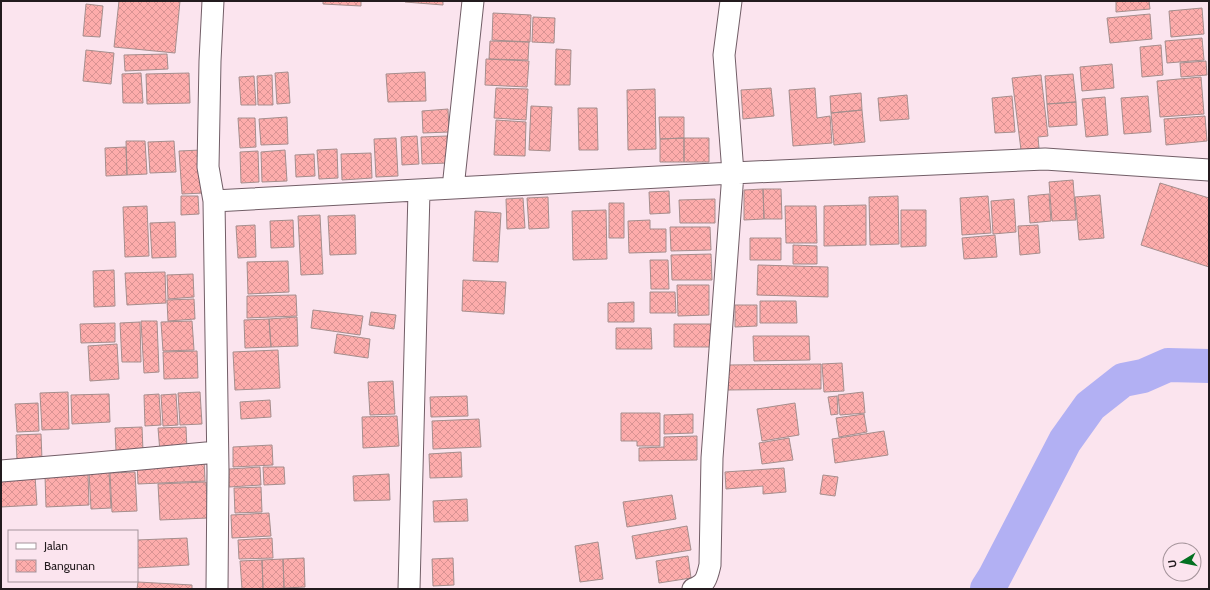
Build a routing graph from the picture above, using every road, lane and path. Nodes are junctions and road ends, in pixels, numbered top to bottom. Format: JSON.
{"nodes":[{"id":1,"x":213,"y":1,"type":"edge"},
{"id":2,"x":473,"y":1,"type":"edge"},
{"id":3,"x":730,"y":1,"type":"edge"},
{"id":4,"x":1209,"y":170,"type":"edge"},
{"id":5,"x":734,"y":173,"type":"junction"},
{"id":6,"x":454,"y":188,"type":"junction"},
{"id":7,"x":419,"y":191,"type":"junction"},
{"id":8,"x":214,"y":201,"type":"junction"},
{"id":9,"x":217,"y":452,"type":"junction"},
{"id":10,"x":1,"y":470,"type":"edge"},
{"id":11,"x":217,"y":589,"type":"edge"},
{"id":12,"x":409,"y":589,"type":"edge"},
{"id":13,"x":693,"y":589,"type":"edge"}],
"edges":[{"from":1,"to":8,"type":"street"},
{"from":2,"to":6,"type":"street"},
{"from":3,"to":5,"type":"street"},
{"from":4,"to":5,"type":"street"},
{"from":5,"to":6,"type":"street"},
{"from":5,"to":13,"type":"street"},
{"from":6,"to":7,"type":"street"},
{"from":7,"to":8,"type":"street"},
{"from":7,"to":12,"type":"street"},
{"from":8,"to":9,"type":"street"},
{"from":9,"to":10,"type":"street"},
{"from":9,"to":11,"type":"street"}]}
